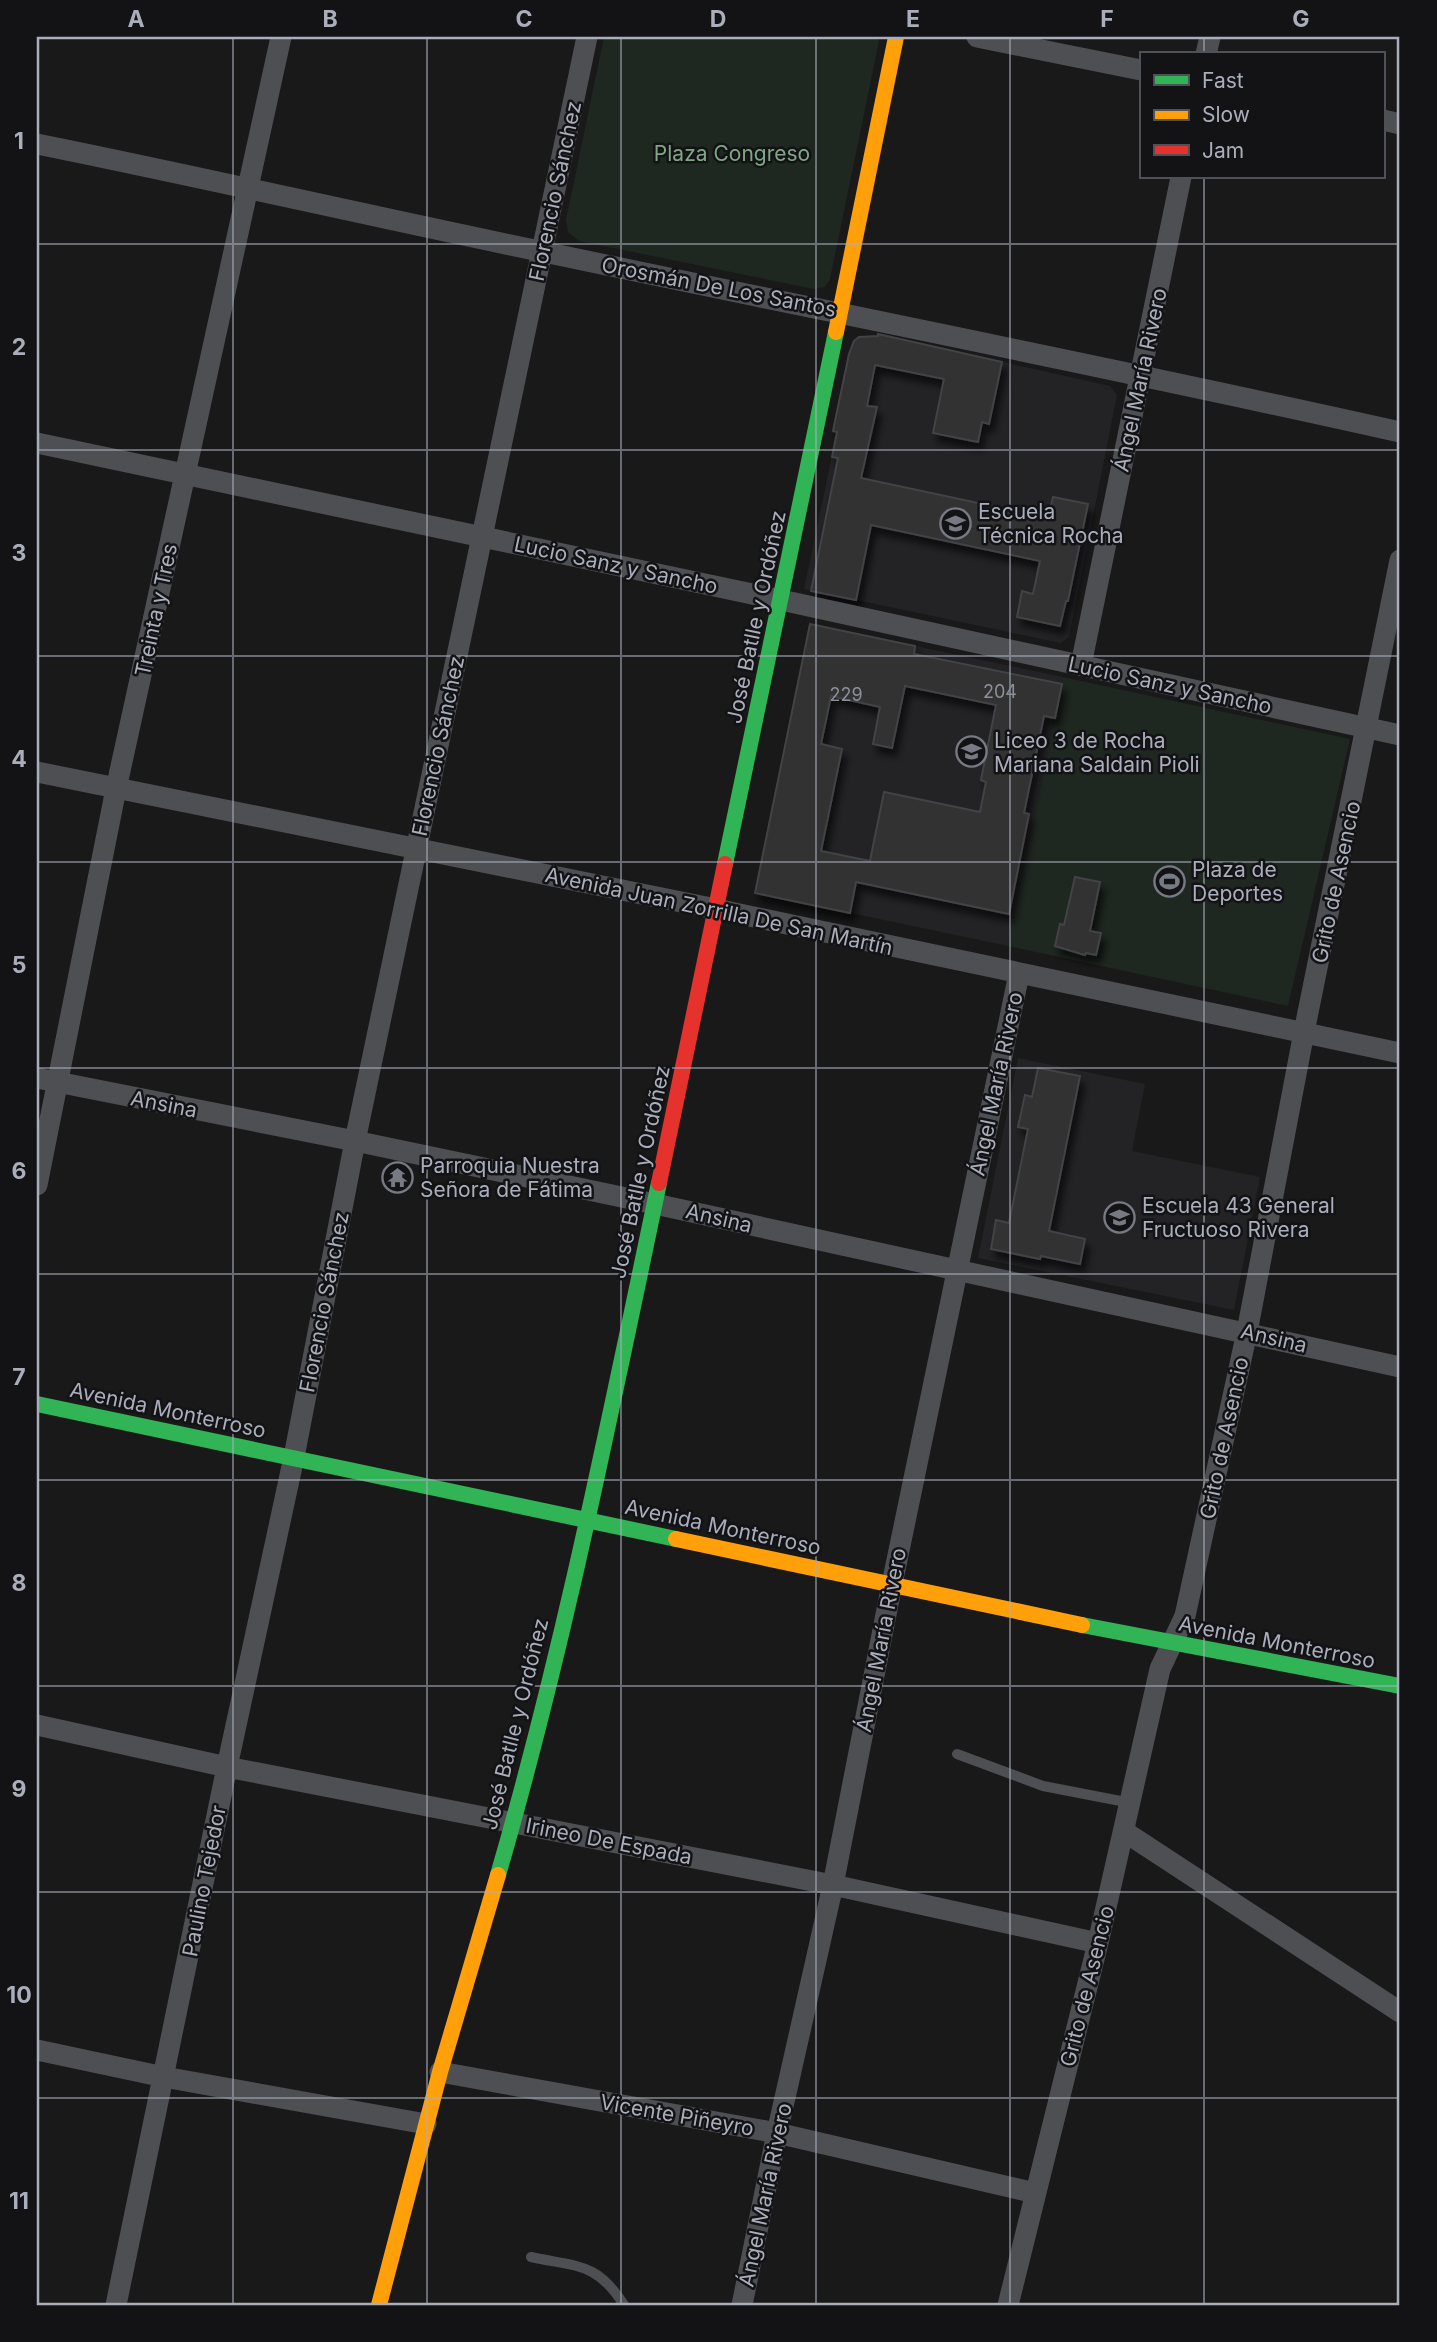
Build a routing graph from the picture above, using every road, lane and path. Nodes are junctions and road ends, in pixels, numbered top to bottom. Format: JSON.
{"nodes":[{"id":1,"x":281,"y":37,"type":"edge"},
{"id":2,"x":587,"y":37,"type":"edge"},
{"id":3,"x":895,"y":37,"type":"edge"},
{"id":4,"x":977,"y":37,"type":"edge"},
{"id":5,"x":1140,"y":70,"type":"edge"},
{"id":6,"x":37,"y":144,"type":"edge"},
{"id":7,"x":1181,"y":178,"type":"edge"},
{"id":8,"x":248,"y":187,"type":"junction"},
{"id":9,"x":542,"y":252,"type":"junction"},
{"id":10,"x":839,"y":311,"type":"junction"},
{"id":11,"x":1141,"y":374,"type":"junction"},
{"id":12,"x":1400,"y":432,"type":"edge"},
{"id":13,"x":37,"y":443,"type":"edge"},
{"id":14,"x":186,"y":474,"type":"junction"},
{"id":15,"x":483,"y":537,"type":"junction"},
{"id":16,"x":1400,"y":560,"type":"edge"},
{"id":17,"x":781,"y":600,"type":"junction"},
{"id":18,"x":1081,"y":666,"type":"junction"},
{"id":19,"x":1367,"y":728,"type":"junction"},
{"id":20,"x":1400,"y":734,"type":"edge"},
{"id":21,"x":37,"y":772,"type":"edge"},
{"id":22,"x":116,"y":789,"type":"junction"},
{"id":23,"x":416,"y":850,"type":"junction"},
{"id":24,"x":716,"y":909,"type":"junction"},
{"id":25,"x":1019,"y":974,"type":"junction"},
{"id":26,"x":1304,"y":1032,"type":"junction"},
{"id":27,"x":1400,"y":1053,"type":"edge"},
{"id":28,"x":47,"y":1081,"type":"edge"},
{"id":29,"x":355,"y":1141,"type":"junction"},
{"id":30,"x":37,"y":1185,"type":"edge"},
{"id":31,"x":656,"y":1204,"type":"junction"},
{"id":32,"x":956,"y":1271,"type":"junction"},
{"id":33,"x":1247,"y":1332,"type":"junction"},
{"id":34,"x":1400,"y":1367,"type":"edge"},
{"id":35,"x":37,"y":1404,"type":"edge"},
{"id":36,"x":294,"y":1457,"type":"junction"},
{"id":37,"x":588,"y":1519,"type":"junction"},
{"id":38,"x":892,"y":1584,"type":"junction"},
{"id":39,"x":1172,"y":1644,"type":"junction"},
{"id":40,"x":1400,"y":1686,"type":"edge"},
{"id":41,"x":37,"y":1725,"type":"edge"},
{"id":42,"x":957,"y":1754,"type":"dead end"},
{"id":43,"x":227,"y":1767,"type":"junction"},
{"id":44,"x":1131,"y":1803,"type":"junction"},
{"id":45,"x":513,"y":1823,"type":"junction"},
{"id":46,"x":1125,"y":1832,"type":"junction"},
{"id":47,"x":833,"y":1885,"type":"junction"},
{"id":48,"x":1098,"y":1943,"type":"junction"},
{"id":49,"x":1400,"y":2012,"type":"edge"},
{"id":50,"x":37,"y":2050,"type":"edge"},
{"id":51,"x":440,"y":2072,"type":"junction"},
{"id":52,"x":164,"y":2077,"type":"junction"},
{"id":53,"x":426,"y":2124,"type":"junction"},
{"id":54,"x":777,"y":2133,"type":"junction"},
{"id":55,"x":1035,"y":2193,"type":"junction"},
{"id":56,"x":531,"y":2257,"type":"dead end"},
{"id":57,"x":116,"y":2305,"type":"edge"},
{"id":58,"x":379,"y":2305,"type":"edge"},
{"id":59,"x":624,"y":2305,"type":"edge"},
{"id":60,"x":743,"y":2305,"type":"edge"},
{"id":61,"x":1008,"y":2305,"type":"edge"}],
"edges":[{"from":1,"to":8,"type":"street","name":"Treinta y Tres"},
{"from":2,"to":9,"type":"street","name":"Florencio Sánchez"},
{"from":3,"to":10,"type":"main road","name":"José Batlle y Ordóñez"},
{"from":4,"to":5,"type":"street"},
{"from":6,"to":8,"type":"street","name":"Orosmán De Los Santos"},
{"from":7,"to":11,"type":"street","name":"Ángel María Rivero"},
{"from":8,"to":9,"type":"street","name":"Orosmán De Los Santos"},
{"from":8,"to":14,"type":"street","name":"Treinta y Tres"},
{"from":9,"to":10,"type":"street","name":"Orosmán De Los Santos"},
{"from":9,"to":15,"type":"street","name":"Florencio Sánchez"},
{"from":10,"to":11,"type":"street","name":"Orosmán De Los Santos"},
{"from":10,"to":17,"type":"main road","name":"José Batlle y Ordóñez"},
{"from":11,"to":12,"type":"street","name":"Orosmán De Los Santos"},
{"from":11,"to":18,"type":"street","name":"Ángel María Rivero"},
{"from":13,"to":14,"type":"street","name":"Lucio Sanz y Sancho"},
{"from":14,"to":15,"type":"street","name":"Lucio Sanz y Sancho"},
{"from":14,"to":22,"type":"street","name":"Treinta y Tres"},
{"from":15,"to":17,"type":"street","name":"Lucio Sanz y Sancho"},
{"from":15,"to":23,"type":"street","name":"Florencio Sánchez"},
{"from":16,"to":19,"type":"street","name":"Grito de Asencio"},
{"from":17,"to":18,"type":"street","name":"Lucio Sanz y Sancho"},
{"from":17,"to":24,"type":"main road","name":"José Batlle y Ordóñez"},
{"from":18,"to":19,"type":"street","name":"Lucio Sanz y Sancho"},
{"from":19,"to":20,"type":"street","name":"Lucio Sanz y Sancho"},
{"from":19,"to":26,"type":"street","name":"Grito de Asencio"},
{"from":21,"to":22,"type":"street","name":"Avenida Juan Zorrilla De San Martín"},
{"from":22,"to":23,"type":"street","name":"Avenida Juan Zorrilla De San Martín"},
{"from":22,"to":28,"type":"street","name":"Treinta y Tres"},
{"from":23,"to":24,"type":"street","name":"Avenida Juan Zorrilla De San Martín"},
{"from":23,"to":29,"type":"street","name":"Florencio Sánchez"},
{"from":24,"to":25,"type":"street","name":"Avenida Juan Zorrilla De San Martín"},
{"from":24,"to":31,"type":"main road","name":"José Batlle y Ordóñez"},
{"from":25,"to":26,"type":"street","name":"Avenida Juan Zorrilla De San Martín"},
{"from":25,"to":32,"type":"street","name":"Ángel María Rivero"},
{"from":26,"to":27,"type":"street","name":"Avenida Juan Zorrilla De San Martín"},
{"from":26,"to":33,"type":"street","name":"Grito de Asencio"},
{"from":28,"to":29,"type":"street","name":"Ansina"},
{"from":28,"to":30,"type":"street","name":"Treinta y Tres"},
{"from":29,"to":31,"type":"street","name":"Ansina"},
{"from":29,"to":36,"type":"street","name":"Florencio Sánchez"},
{"from":31,"to":32,"type":"street","name":"Ansina"},
{"from":31,"to":37,"type":"main road","name":"José Batlle y Ordóñez"},
{"from":32,"to":33,"type":"street","name":"Ansina"},
{"from":32,"to":38,"type":"street","name":"Ángel María Rivero"},
{"from":33,"to":34,"type":"street","name":"Ansina"},
{"from":33,"to":39,"type":"street","name":"Grito de Asencio"},
{"from":35,"to":36,"type":"main road","name":"Avenida Monterroso"},
{"from":36,"to":37,"type":"main road","name":"Avenida Monterroso"},
{"from":36,"to":43,"type":"street","name":"Paulino Tejedor"},
{"from":37,"to":38,"type":"main road","name":"Avenida Monterroso"},
{"from":37,"to":45,"type":"main road","name":"José Batlle y Ordóñez"},
{"from":38,"to":39,"type":"main road","name":"Avenida Monterroso"},
{"from":38,"to":47,"type":"street","name":"Ángel María Rivero"},
{"from":39,"to":40,"type":"main road","name":"Avenida Monterroso"},
{"from":39,"to":44,"type":"street","name":"Grito de Asencio"},
{"from":41,"to":43,"type":"street","name":"Irineo De Espada"},
{"from":42,"to":44,"type":"lane"},
{"from":43,"to":45,"type":"street","name":"Irineo De Espada"},
{"from":43,"to":52,"type":"street","name":"Paulino Tejedor"},
{"from":44,"to":46,"type":"street","name":"Grito de Asencio"},
{"from":45,"to":47,"type":"street","name":"Irineo De Espada"},
{"from":45,"to":51,"type":"main road","name":"José Batlle y Ordóñez"},
{"from":46,"to":48,"type":"street","name":"Grito de Asencio"},
{"from":46,"to":49,"type":"street"},
{"from":47,"to":48,"type":"street","name":"Irineo De Espada"},
{"from":47,"to":54,"type":"street","name":"Ángel María Rivero"},
{"from":48,"to":55,"type":"street","name":"Grito de Asencio"},
{"from":50,"to":52,"type":"street"},
{"from":51,"to":53,"type":"main road","name":"José Batlle y Ordóñez"},
{"from":51,"to":54,"type":"street","name":"Vicente Piñeyro"},
{"from":52,"to":53,"type":"street"},
{"from":52,"to":57,"type":"street","name":"Paulino Tejedor"},
{"from":53,"to":58,"type":"main road","name":"José Batlle y Ordóñez"},
{"from":54,"to":55,"type":"street","name":"Vicente Piñeyro"},
{"from":54,"to":60,"type":"street","name":"Ángel María Rivero"},
{"from":55,"to":61,"type":"street","name":"Grito de Asencio"},
{"from":56,"to":59,"type":"lane"}]}
